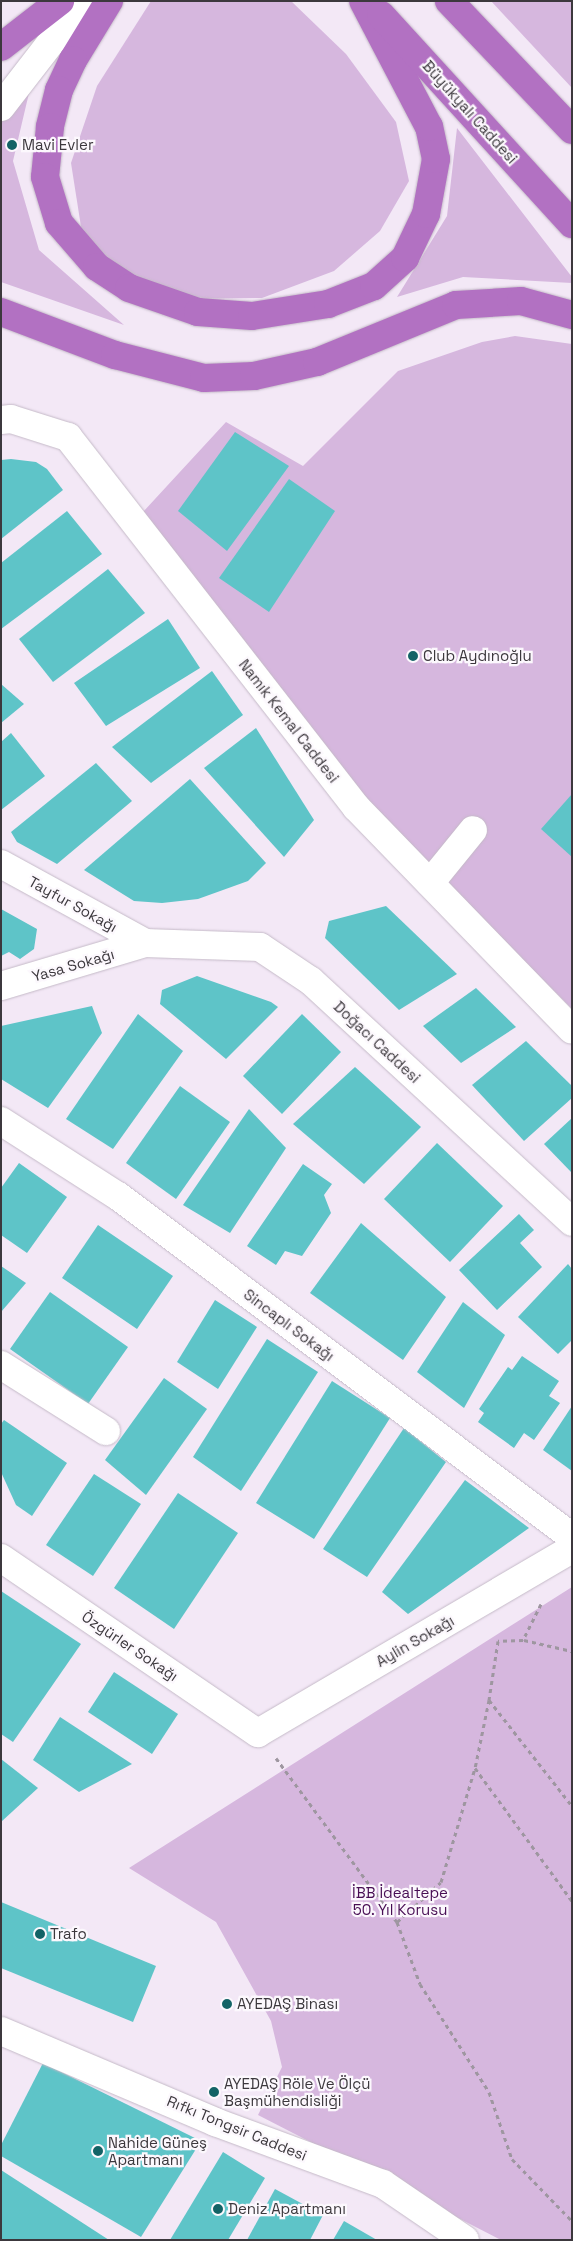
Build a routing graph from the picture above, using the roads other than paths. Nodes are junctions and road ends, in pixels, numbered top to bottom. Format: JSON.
{"nodes":[{"id":1,"x":60,"y":1,"type":"edge"},
{"id":2,"x":83,"y":1,"type":"edge"},
{"id":3,"x":109,"y":1,"type":"edge"},
{"id":4,"x":363,"y":1,"type":"edge"},
{"id":5,"x":368,"y":1,"type":"edge"},
{"id":6,"x":449,"y":1,"type":"edge"},
{"id":7,"x":1,"y":47,"type":"edge"},
{"id":8,"x":1,"y":107,"type":"edge"},
{"id":9,"x":572,"y":130,"type":"edge"},
{"id":10,"x":572,"y":224,"type":"edge"},
{"id":11,"x":1,"y":312,"type":"edge"},
{"id":12,"x":572,"y":315,"type":"edge"},
{"id":13,"x":6,"y":419,"type":"edge"},
{"id":14,"x":473,"y":830,"type":"dead end"},
{"id":15,"x":1,"y":864,"type":"edge"},
{"id":16,"x":430,"y":883,"type":"junction"},
{"id":17,"x":145,"y":943,"type":"junction"},
{"id":18,"x":1,"y":986,"type":"edge"},
{"id":19,"x":572,"y":1030,"type":"edge"},
{"id":20,"x":1,"y":1121,"type":"edge"},
{"id":21,"x":572,"y":1222,"type":"edge"},
{"id":22,"x":1,"y":1365,"type":"edge"},
{"id":23,"x":106,"y":1431,"type":"dead end"},
{"id":24,"x":572,"y":1537,"type":"edge"},
{"id":25,"x":572,"y":1549,"type":"edge"},
{"id":26,"x":1,"y":1558,"type":"edge"},
{"id":27,"x":258,"y":1733,"type":"joint"},
{"id":28,"x":5,"y":2041,"type":"edge"},
{"id":29,"x":465,"y":2240,"type":"edge"}],
"edges":[{"from":1,"to":7,"type":"highway"},
{"from":2,"to":8,"type":"street"},
{"from":3,"to":4,"type":"highway"},
{"from":5,"to":10,"type":"highway","name":"Büyükyalı Caddesi"},
{"from":6,"to":9,"type":"highway"},
{"from":11,"to":12,"type":"highway"},
{"from":13,"to":16,"type":"street","name":"Namık Kemal Caddesi"},
{"from":14,"to":16,"type":"street"},
{"from":15,"to":17,"type":"street","name":"Tayfur Sokağı"},
{"from":16,"to":19,"type":"street","name":"Namık Kemal Caddesi"},
{"from":17,"to":18,"type":"street","name":"Yasa Sokağı"},
{"from":17,"to":21,"type":"street","name":"Doğacı Caddesi"},
{"from":20,"to":24,"type":"street","name":"Sincaplı Sokağı"},
{"from":22,"to":23,"type":"street"},
{"from":25,"to":27,"type":"street","name":"Aylin Sokağı"},
{"from":26,"to":27,"type":"street","name":"Özgürler Sokağı"},
{"from":28,"to":29,"type":"street","name":"Rıfkı Tongsir Caddesi"}]}
